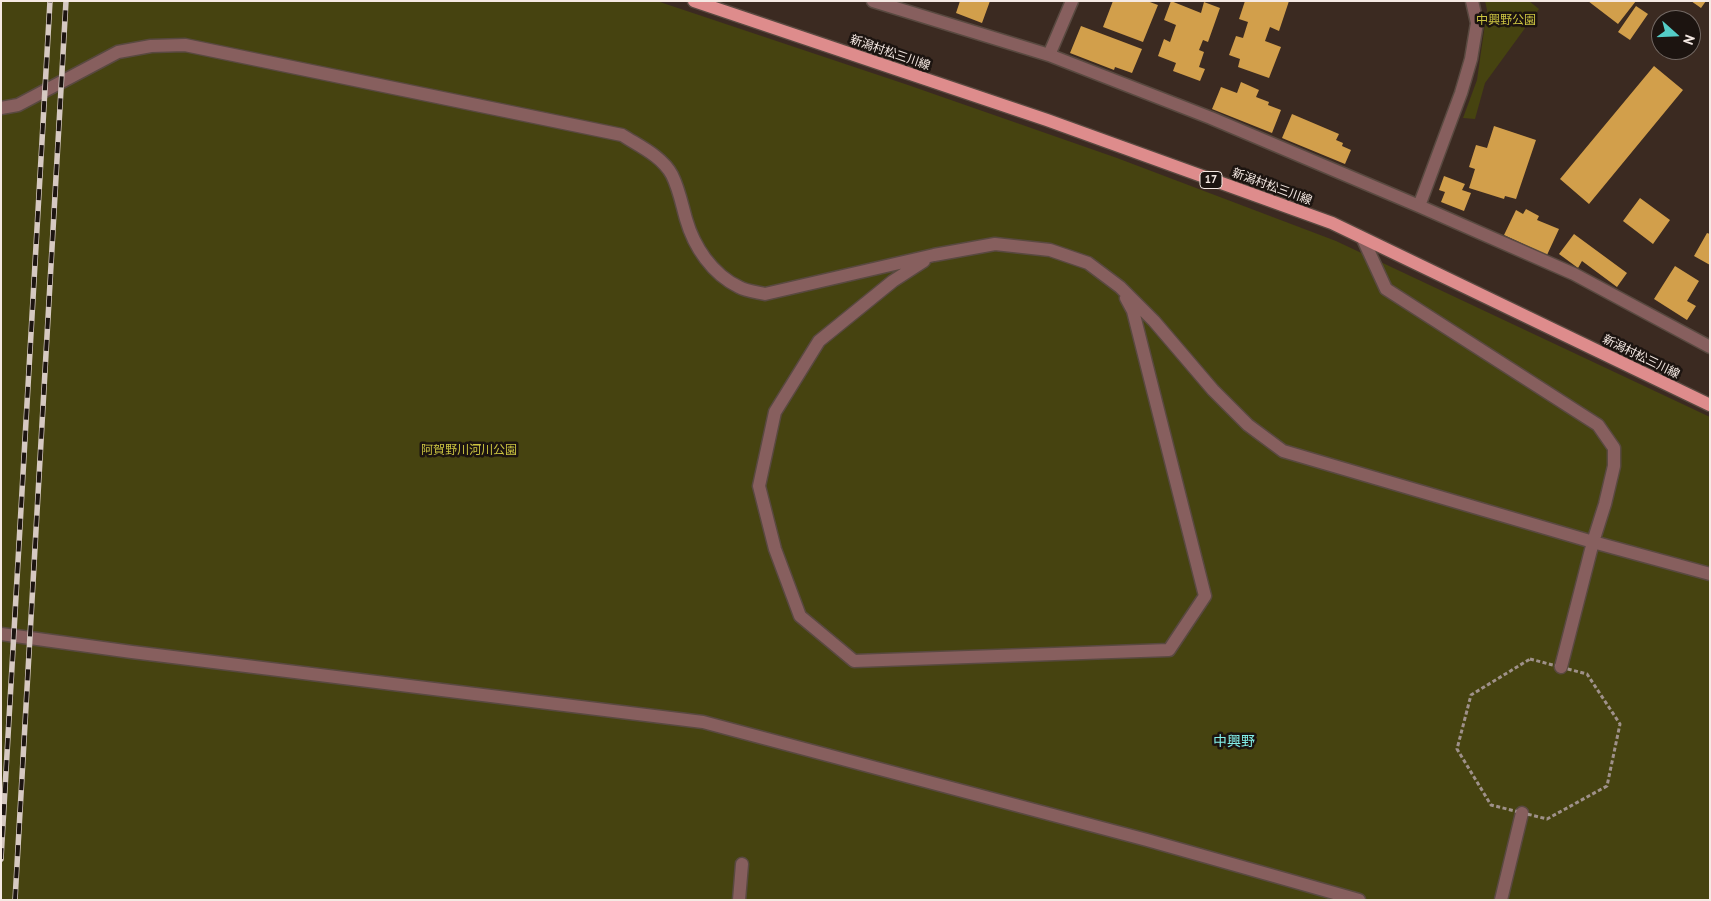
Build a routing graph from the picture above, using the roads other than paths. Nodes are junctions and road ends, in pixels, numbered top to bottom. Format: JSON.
{"nodes":[{"id":1,"x":694,"y":1,"type":"edge"},
{"id":2,"x":873,"y":1,"type":"edge"},
{"id":3,"x":1072,"y":1,"type":"edge"},
{"id":4,"x":1472,"y":1,"type":"edge"},
{"id":5,"x":1049,"y":55,"type":"junction"},
{"id":6,"x":1,"y":108,"type":"edge"},
{"id":7,"x":1419,"y":206,"type":"junction"},
{"id":8,"x":1363,"y":239,"type":"junction"},
{"id":9,"x":934,"y":255,"type":"junction"},
{"id":10,"x":1120,"y":287,"type":"junction"},
{"id":11,"x":1710,"y":347,"type":"edge"},
{"id":12,"x":1710,"y":405,"type":"edge"},
{"id":13,"x":1592,"y":542,"type":"junction"},
{"id":14,"x":1710,"y":574,"type":"edge"},
{"id":15,"x":1,"y":634,"type":"edge"},
{"id":16,"x":1560,"y":667,"type":"road end"},
{"id":17,"x":1522,"y":814,"type":"road end"},
{"id":18,"x":742,"y":864,"type":"dead end"},
{"id":19,"x":739,"y":900,"type":"edge"},
{"id":20,"x":1359,"y":900,"type":"edge"},
{"id":21,"x":1501,"y":900,"type":"edge"}],
"edges":[{"from":1,"to":8,"type":"main road","name":"新潟村松三川線","number":"17"},
{"from":2,"to":5,"type":"street"},
{"from":3,"to":5,"type":"street"},
{"from":4,"to":7,"type":"street"},
{"from":5,"to":7,"type":"street"},
{"from":6,"to":9,"type":"street"},
{"from":7,"to":11,"type":"street"},
{"from":8,"to":12,"type":"main road","name":"新潟村松三川線","number":"17"},
{"from":8,"to":13,"type":"street"},
{"from":9,"to":10,"type":"street"},
{"from":9,"to":10,"type":"street"},
{"from":10,"to":13,"type":"street"},
{"from":13,"to":14,"type":"street"},
{"from":13,"to":16,"type":"street"},
{"from":15,"to":20,"type":"street"},
{"from":17,"to":21,"type":"street"},
{"from":18,"to":19,"type":"street"}]}
